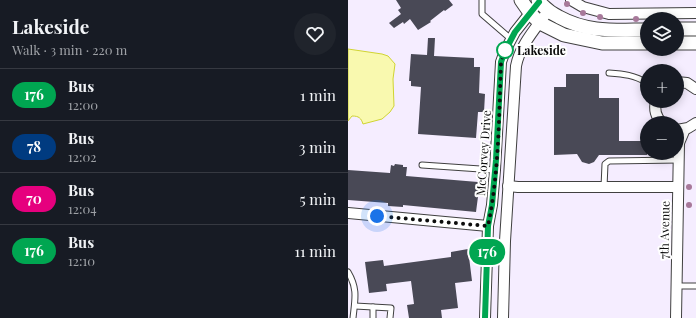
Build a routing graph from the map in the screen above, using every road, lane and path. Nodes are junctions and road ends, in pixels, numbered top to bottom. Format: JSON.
{"nodes":[{"id":1,"x":482,"y":0,"type":"edge"},
{"id":2,"x":521,"y":0,"type":"edge"},
{"id":3,"x":571,"y":0,"type":"edge"},
{"id":4,"x":541,"y":3,"type":"edge"},
{"id":5,"x":530,"y":13,"type":"junction"},
{"id":6,"x":696,"y":13,"type":"edge"},
{"id":7,"x":540,"y":23,"type":"junction"},
{"id":8,"x":684,"y":29,"type":"edge"},
{"id":9,"x":696,"y":29,"type":"edge"},
{"id":10,"x":640,"y":30,"type":"edge"},
{"id":11,"x":511,"y":39,"type":"junction"},
{"id":12,"x":640,"y":43,"type":"edge"},
{"id":13,"x":684,"y":43,"type":"edge"},
{"id":14,"x":696,"y":43,"type":"edge"},
{"id":15,"x":609,"y":73,"type":"dead end"},
{"id":16,"x":640,"y":78,"type":"edge"},
{"id":17,"x":684,"y":83,"type":"edge"},
{"id":18,"x":696,"y":89,"type":"edge"},
{"id":19,"x":696,"y":123,"type":"edge"},
{"id":20,"x":684,"y":129,"type":"edge"},
{"id":21,"x":496,"y":159,"type":"junction"},
{"id":22,"x":679,"y":160,"type":"joint"},
{"id":23,"x":422,"y":165,"type":"dead end"},
{"id":24,"x":495,"y":170,"type":"junction"},
{"id":25,"x":508,"y":186,"type":"junction"},
{"id":26,"x":604,"y":187,"type":"junction"},
{"id":27,"x":678,"y":187,"type":"junction"},
{"id":28,"x":348,"y":213,"type":"edge"},
{"id":29,"x":488,"y":226,"type":"junction"},
{"id":30,"x":505,"y":241,"type":"junction"},
{"id":31,"x":348,"y":272,"type":"edge"},
{"id":32,"x":677,"y":286,"type":"junction"},
{"id":33,"x":696,"y":286,"type":"edge"},
{"id":34,"x":354,"y":306,"type":"junction"},
{"id":35,"x":373,"y":307,"type":"junction"},
{"id":36,"x":353,"y":318,"type":"edge"},
{"id":37,"x":372,"y":318,"type":"edge"},
{"id":38,"x":390,"y":318,"type":"edge"},
{"id":39,"x":485,"y":318,"type":"edge"},
{"id":40,"x":503,"y":318,"type":"edge"},
{"id":41,"x":676,"y":318,"type":"edge"}],
"edges":[{"from":1,"to":11,"type":"lane"},
{"from":2,"to":5,"type":"street"},
{"from":3,"to":6,"type":"street"},
{"from":4,"to":5,"type":"street","name":"McCorvey Drive"},
{"from":4,"to":7,"type":"street"},
{"from":4,"to":10,"type":"street"},
{"from":5,"to":7,"type":"street"},
{"from":5,"to":11,"type":"street","name":"McCorvey Drive"},
{"from":7,"to":12,"type":"street"},
{"from":7,"to":25,"type":"street"},
{"from":8,"to":9,"type":"street"},
{"from":11,"to":21,"type":"street","name":"McCorvey Drive"},
{"from":13,"to":14,"type":"street"},
{"from":15,"to":16,"type":"lane"},
{"from":17,"to":18,"type":"street"},
{"from":19,"to":20,"type":"street","name":"7th Avenue"},
{"from":21,"to":24,"type":"street","name":"McCorvey Drive"},
{"from":21,"to":25,"type":"street"},
{"from":22,"to":26,"type":"lane"},
{"from":22,"to":27,"type":"street","name":"7th Avenue"},
{"from":23,"to":24,"type":"lane"},
{"from":24,"to":29,"type":"street","name":"McCorvey Drive"},
{"from":25,"to":26,"type":"street"},
{"from":25,"to":30,"type":"street"},
{"from":26,"to":27,"type":"street"},
{"from":27,"to":32,"type":"street","name":"7th Avenue"},
{"from":28,"to":29,"type":"street"},
{"from":29,"to":30,"type":"street"},
{"from":29,"to":39,"type":"street","name":"McCorvey Drive"},
{"from":30,"to":40,"type":"street"},
{"from":31,"to":34,"type":"lane"},
{"from":32,"to":33,"type":"lane"},
{"from":32,"to":41,"type":"street","name":"7th Avenue"},
{"from":34,"to":35,"type":"lane"},
{"from":34,"to":36,"type":"lane"},
{"from":35,"to":37,"type":"lane"},
{"from":35,"to":38,"type":"lane"}]}
